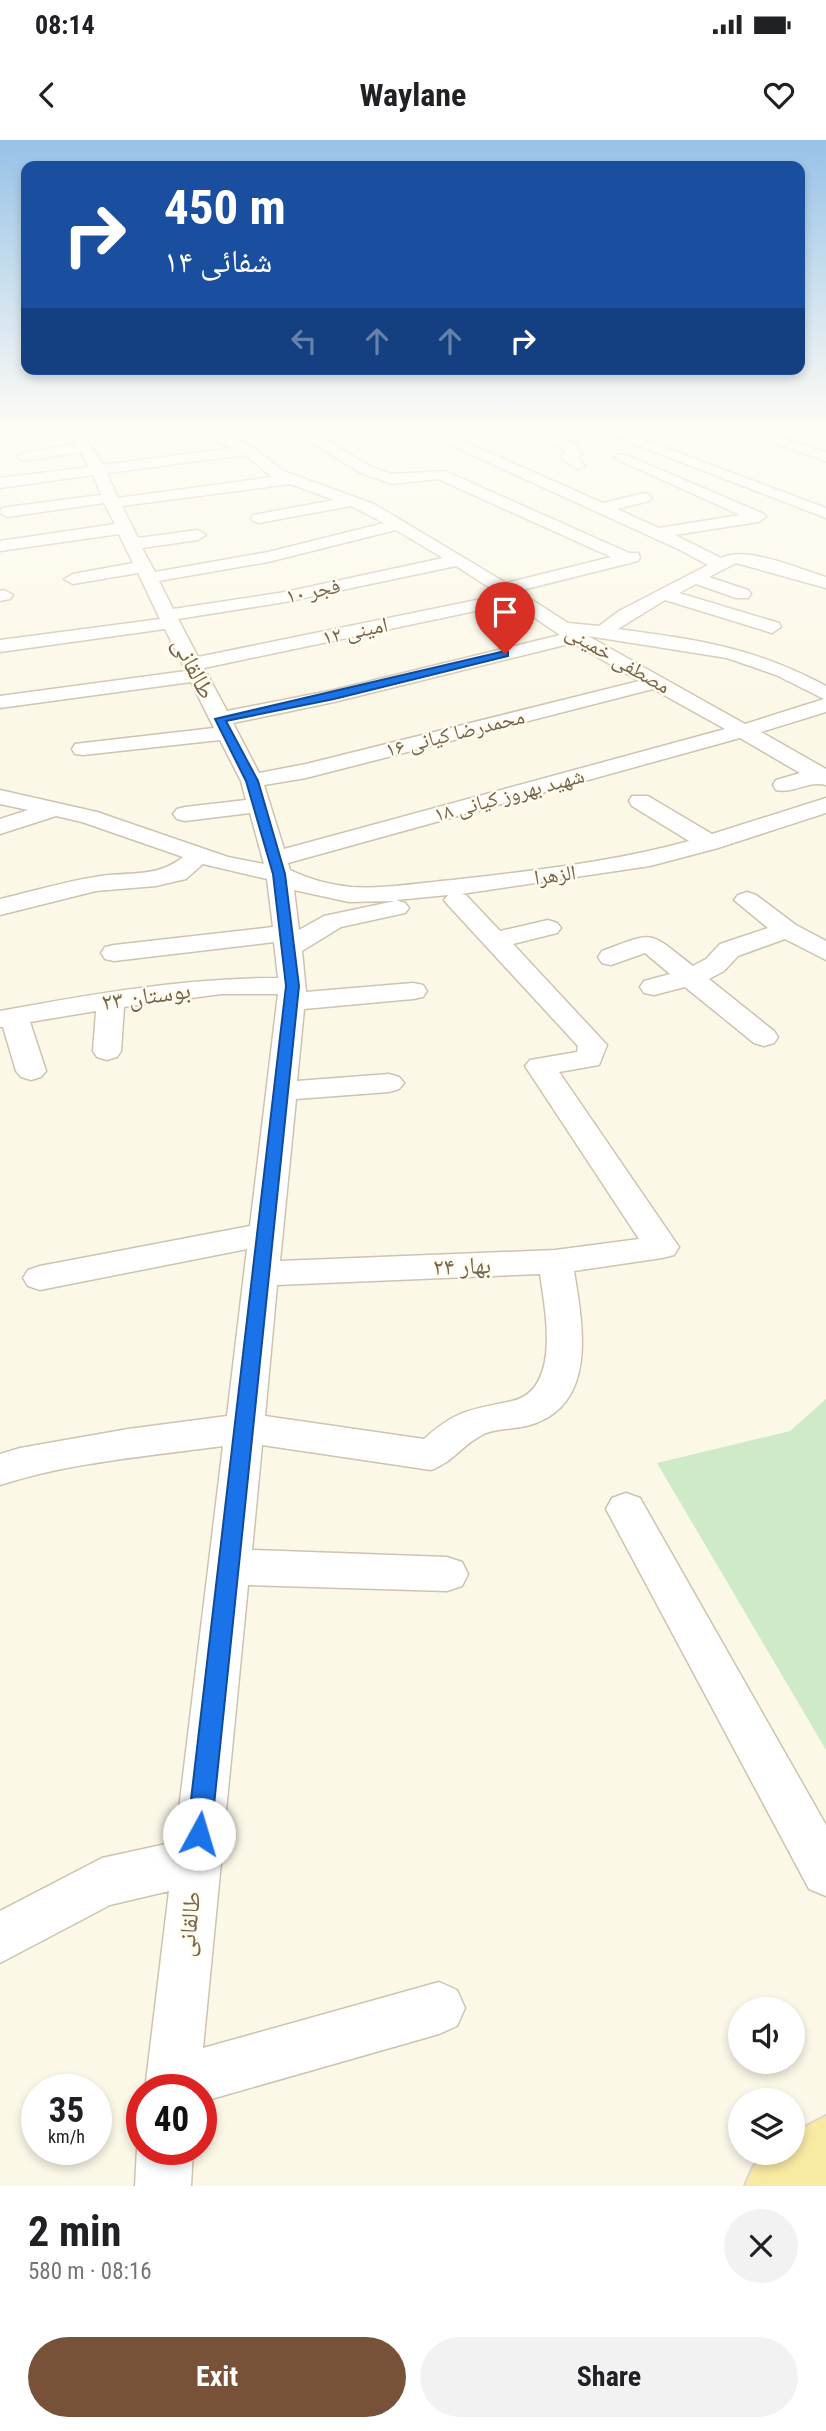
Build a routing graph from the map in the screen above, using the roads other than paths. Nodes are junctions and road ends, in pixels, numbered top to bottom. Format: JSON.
{"nodes":[{"id":1,"x":58,"y":521,"type":"edge"},
{"id":2,"x":100,"y":521,"type":"edge"},
{"id":3,"x":121,"y":521,"type":"edge"},
{"id":4,"x":164,"y":521,"type":"edge"},
{"id":5,"x":170,"y":521,"type":"edge"},
{"id":6,"x":394,"y":521,"type":"edge"},
{"id":7,"x":546,"y":521,"type":"edge"},
{"id":8,"x":625,"y":521,"type":"edge"},
{"id":9,"x":744,"y":521,"type":"edge"},
{"id":10,"x":397,"y":525,"type":"junction"},
{"id":11,"x":198,"y":535,"type":"dead end"},
{"id":12,"x":1,"y":545,"type":"edge"},
{"id":13,"x":656,"y":546,"type":"junction"},
{"id":14,"x":627,"y":558,"type":"junction"},
{"id":15,"x":459,"y":560,"type":"junction"},
{"id":16,"x":1,"y":565,"type":"edge"},
{"id":17,"x":716,"y":567,"type":"junction"},
{"id":18,"x":694,"y":578,"type":"junction"},
{"id":19,"x":73,"y":579,"type":"dead end"},
{"id":20,"x":826,"y":583,"type":"edge"},
{"id":21,"x":511,"y":593,"type":"junction"},
{"id":22,"x":663,"y":594,"type":"junction"},
{"id":23,"x":169,"y":619,"type":"junction"},
{"id":24,"x":604,"y":631,"type":"junction"},
{"id":25,"x":570,"y":632,"type":"junction"},
{"id":26,"x":10,"y":640,"type":"edge"},
{"id":27,"x":729,"y":653,"type":"junction"},
{"id":28,"x":696,"y":663,"type":"dead end"},
{"id":29,"x":194,"y":669,"type":"junction"},
{"id":30,"x":658,"y":676,"type":"junction"},
{"id":31,"x":826,"y":694,"type":"edge"},
{"id":32,"x":0,"y":702,"type":"edge"},
{"id":33,"x":826,"y":705,"type":"edge"},
{"id":34,"x":224,"y":726,"type":"junction"},
{"id":35,"x":743,"y":731,"type":"junction"},
{"id":36,"x":83,"y":749,"type":"dead end"},
{"id":37,"x":822,"y":776,"type":"edge"},
{"id":38,"x":784,"y":785,"type":"dead end"},
{"id":39,"x":255,"y":793,"type":"junction"},
{"id":40,"x":0,"y":797,"type":"edge"},
{"id":41,"x":640,"y":802,"type":"dead end"},
{"id":42,"x":55,"y":809,"type":"junction"},
{"id":43,"x":185,"y":814,"type":"dead end"},
{"id":44,"x":821,"y":816,"type":"edge"},
{"id":45,"x":0,"y":827,"type":"edge"},
{"id":46,"x":710,"y":842,"type":"junction"},
{"id":47,"x":201,"y":855,"type":"junction"},
{"id":48,"x":421,"y":863,"type":"dead end"},
{"id":49,"x":277,"y":867,"type":"junction"},
{"id":50,"x":447,"y":895,"type":"junction"},
{"id":51,"x":747,"y":901,"type":"dead end"},
{"id":52,"x":377,"y":904,"type":"junction"},
{"id":53,"x":0,"y":907,"type":"edge"},
{"id":54,"x":548,"y":928,"type":"dead end"},
{"id":55,"x":811,"y":938,"type":"edge"},
{"id":56,"x":494,"y":940,"type":"junction"},
{"id":57,"x":287,"y":941,"type":"junction"},
{"id":58,"x":114,"y":953,"type":"dead end"},
{"id":59,"x":611,"y":957,"type":"dead end"},
{"id":60,"x":691,"y":978,"type":"junction"},
{"id":61,"x":654,"y":987,"type":"dead end"},
{"id":62,"x":413,"y":991,"type":"dead end"},
{"id":63,"x":292,"y":994,"type":"junction"},
{"id":64,"x":111,"y":1001,"type":"junction"},
{"id":65,"x":7,"y":1018,"type":"edge"},
{"id":66,"x":764,"y":1037,"type":"dead end"},
{"id":67,"x":107,"y":1051,"type":"dead end"},
{"id":68,"x":31,"y":1071,"type":"dead end"},
{"id":69,"x":389,"y":1083,"type":"dead end"},
{"id":70,"x":282,"y":1091,"type":"junction"},
{"id":71,"x":266,"y":1234,"type":"junction"},
{"id":72,"x":555,"y":1262,"type":"junction"},
{"id":73,"x":262,"y":1274,"type":"junction"},
{"id":74,"x":40,"y":1278,"type":"dead end"},
{"id":75,"x":244,"y":1428,"type":"junction"},
{"id":76,"x":0,"y":1470,"type":"edge"},
{"id":77,"x":626,"y":1509,"type":"dead end"},
{"id":78,"x":229,"y":1567,"type":"junction"},
{"id":79,"x":447,"y":1573,"type":"dead end"},
{"id":80,"x":196,"y":1861,"type":"junction"},
{"id":81,"x":826,"y":1872,"type":"edge"},
{"id":82,"x":0,"y":1938,"type":"edge"},
{"id":83,"x":439,"y":2008,"type":"dead end"},
{"id":84,"x":173,"y":2074,"type":"edge"},
{"id":85,"x":216,"y":2074,"type":"edge"},
{"id":86,"x":826,"y":2150,"type":"edge"},
{"id":87,"x":164,"y":2165,"type":"edge"},
{"id":88,"x":163,"y":2186,"type":"edge"},
{"id":89,"x":779,"y":2186,"type":"edge"}],
"edges":[{"from":1,"to":12,"type":"street"},
{"from":2,"to":19,"type":"street"},
{"from":3,"to":23,"type":"street","name":"طالقانی"},
{"from":4,"to":11,"type":"street"},
{"from":5,"to":10,"type":"street"},
{"from":6,"to":10,"type":"street","name":"مصطفی خمینی"},
{"from":7,"to":14,"type":"street"},
{"from":8,"to":13,"type":"street"},
{"from":9,"to":13,"type":"street"},
{"from":10,"to":15,"type":"street","name":"مصطفی خمینی"},
{"from":12,"to":16,"type":"street"},
{"from":13,"to":14,"type":"street","name":"امینی ۱۲"},
{"from":13,"to":17,"type":"street"},
{"from":14,"to":21,"type":"street","name":"امینی ۱۲"},
{"from":15,"to":21,"type":"street","name":"مصطفی خمینی"},
{"from":15,"to":23,"type":"street","name":"فجر ۱۰"},
{"from":17,"to":18,"type":"street"},
{"from":17,"to":18,"type":"street"},
{"from":17,"to":20,"type":"street"},
{"from":18,"to":22,"type":"street"},
{"from":21,"to":25,"type":"street","name":"مصطفی خمینی"},
{"from":21,"to":29,"type":"street","name":"امینی ۱۲"},
{"from":22,"to":24,"type":"street"},
{"from":22,"to":27,"type":"street"},
{"from":23,"to":26,"type":"street","name":"فجر ۱۰"},
{"from":23,"to":29,"type":"street","name":"طالقانی"},
{"from":24,"to":25,"type":"street"},
{"from":24,"to":27,"type":"street"},
{"from":25,"to":30,"type":"street","name":"مصطفی خمینی"},
{"from":25,"to":34,"type":"street"},
{"from":27,"to":28,"type":"street"},
{"from":27,"to":31,"type":"street"},
{"from":29,"to":32,"type":"street","name":"امینی ۱۲"},
{"from":29,"to":34,"type":"street","name":"طالقانی"},
{"from":30,"to":35,"type":"street","name":"مصطفی خمینی"},
{"from":30,"to":39,"type":"street","name":"محمدرضا کیانی ۱۶"},
{"from":33,"to":35,"type":"street","name":"شهید بهروز کیانی ۱۸"},
{"from":34,"to":36,"type":"street"},
{"from":34,"to":39,"type":"street","name":"طالقانی"},
{"from":35,"to":37,"type":"street","name":"مصطفی خمینی"},
{"from":35,"to":49,"type":"street","name":"شهید بهروز کیانی ۱۸"},
{"from":37,"to":38,"type":"street"},
{"from":39,"to":43,"type":"street","name":"محمدرضا کیانی ۱۶"},
{"from":39,"to":49,"type":"street","name":"طالقانی"},
{"from":40,"to":42,"type":"street","name":"الزهرا"},
{"from":41,"to":46,"type":"street"},
{"from":42,"to":45,"type":"street"},
{"from":42,"to":47,"type":"street","name":"الزهرا"},
{"from":44,"to":46,"type":"street","name":"الزهرا"},
{"from":44,"to":50,"type":"street","name":"الزهرا"},
{"from":46,"to":50,"type":"street","name":"الزهرا"},
{"from":47,"to":49,"type":"street","name":"الزهرا"},
{"from":47,"to":53,"type":"street"},
{"from":48,"to":50,"type":"street"},
{"from":49,"to":52,"type":"street","name":"الزهرا"},
{"from":49,"to":57,"type":"street","name":"طالقانی"},
{"from":50,"to":52,"type":"street","name":"الزهرا"},
{"from":50,"to":56,"type":"street"},
{"from":51,"to":55,"type":"street"},
{"from":52,"to":57,"type":"street","name":"الزهرا"},
{"from":54,"to":56,"type":"street"},
{"from":55,"to":60,"type":"street"},
{"from":56,"to":72,"type":"street","name":"بهار ۲۴"},
{"from":57,"to":58,"type":"street"},
{"from":57,"to":63,"type":"street","name":"طالقانی"},
{"from":59,"to":60,"type":"street"},
{"from":60,"to":61,"type":"street"},
{"from":60,"to":66,"type":"street"},
{"from":62,"to":63,"type":"street","name":"بوستان ۲۳"},
{"from":63,"to":64,"type":"street","name":"بوستان ۲۳"},
{"from":63,"to":70,"type":"street","name":"طالقانی"},
{"from":64,"to":65,"type":"street","name":"بوستان ۲۳"},
{"from":64,"to":67,"type":"street"},
{"from":65,"to":68,"type":"street"},
{"from":69,"to":70,"type":"street"},
{"from":70,"to":71,"type":"street","name":"طالقانی"},
{"from":71,"to":73,"type":"street","name":"طالقانی"},
{"from":71,"to":74,"type":"street"},
{"from":72,"to":73,"type":"street","name":"بهار ۲۴"},
{"from":72,"to":75,"type":"street"},
{"from":73,"to":75,"type":"street","name":"طالقانی"},
{"from":75,"to":76,"type":"street"},
{"from":75,"to":78,"type":"street","name":"طالقانی"},
{"from":77,"to":81,"type":"street"},
{"from":78,"to":79,"type":"street"},
{"from":78,"to":80,"type":"street","name":"طالقانی"},
{"from":80,"to":82,"type":"street"},
{"from":80,"to":84,"type":"street","name":"طالقانی"},
{"from":83,"to":85,"type":"street"},
{"from":86,"to":89,"type":"main road"},
{"from":87,"to":88,"type":"street"}]}
